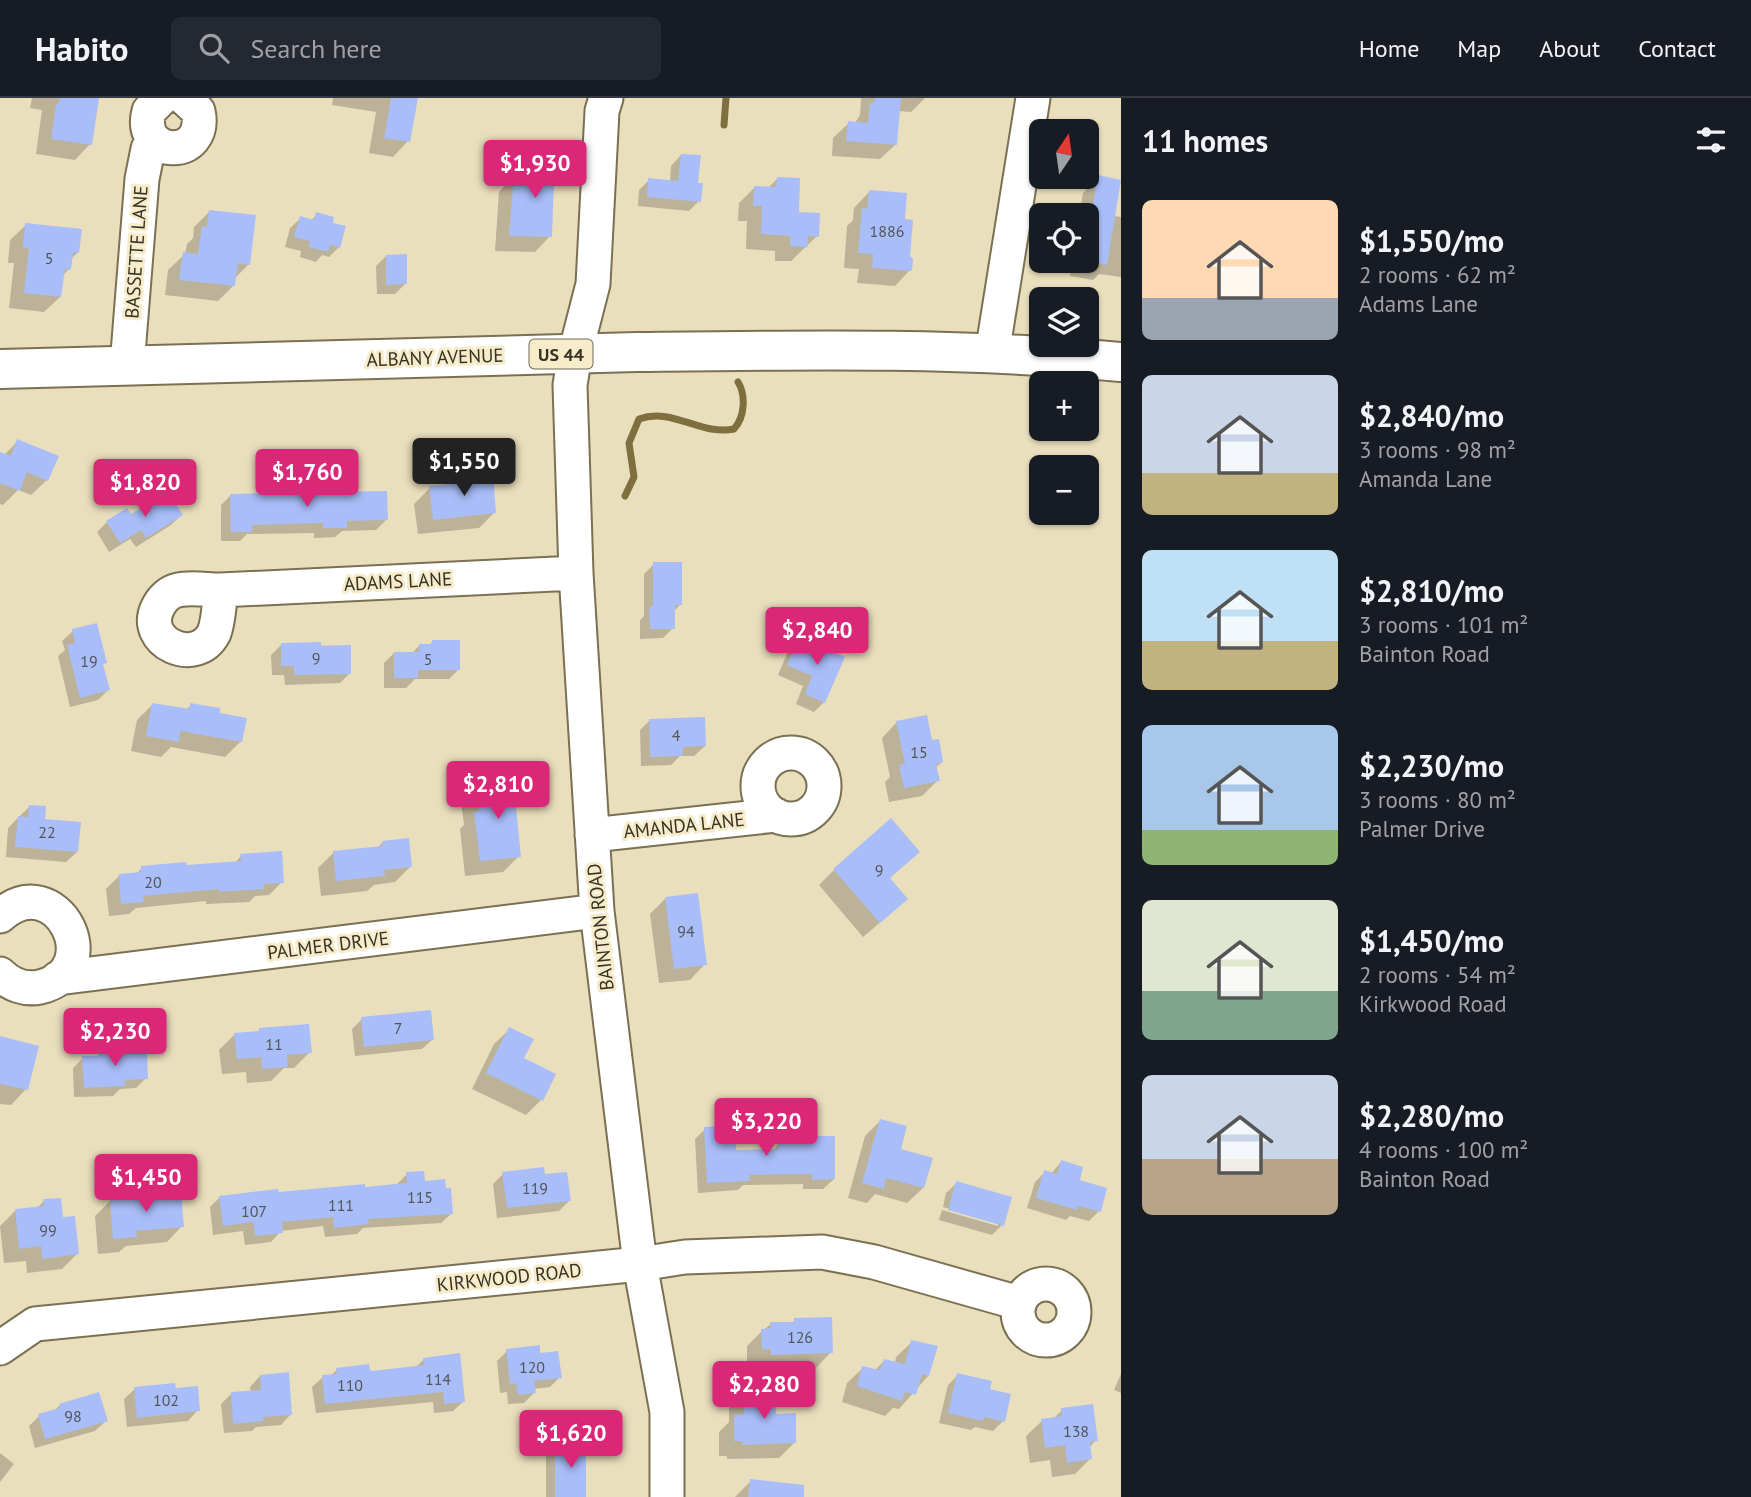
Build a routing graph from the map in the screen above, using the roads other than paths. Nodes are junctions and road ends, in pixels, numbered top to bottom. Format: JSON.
{"nodes":[{"id":1,"x":163,"y":98,"type":"edge"},
{"id":2,"x":184,"y":98,"type":"edge"},
{"id":3,"x":606,"y":98,"type":"edge"},
{"id":4,"x":613,"y":98,"type":"edge"},
{"id":5,"x":632,"y":98,"type":"edge"},
{"id":6,"x":1033,"y":98,"type":"edge"},
{"id":7,"x":156,"y":142,"type":"junction"},
{"id":8,"x":575,"y":354,"type":"junction"},
{"id":9,"x":992,"y":354,"type":"junction"},
{"id":10,"x":1121,"y":362,"type":"edge"},
{"id":11,"x":127,"y":366,"type":"junction"},
{"id":12,"x":0,"y":369,"type":"edge"},
{"id":13,"x":576,"y":573,"type":"junction"},
{"id":14,"x":221,"y":590,"type":"dead end"},
{"id":15,"x":776,"y":815,"type":"dead end"},
{"id":16,"x":592,"y":835,"type":"junction"},
{"id":17,"x":597,"y":911,"type":"junction"},
{"id":18,"x":0,"y":916,"type":"edge"},
{"id":19,"x":0,"y":975,"type":"edge"},
{"id":20,"x":58,"y":978,"type":"junction"},
{"id":21,"x":640,"y":1264,"type":"junction"},
{"id":22,"x":1019,"y":1303,"type":"dead end"},
{"id":23,"x":0,"y":1348,"type":"edge"},
{"id":24,"x":667,"y":1497,"type":"edge"}],
"edges":[{"from":1,"to":7,"type":"street"},
{"from":2,"to":7,"type":"street"},
{"from":3,"to":8,"type":"street","name":"BAINTON ROAD"},
{"from":4,"to":5,"type":"street"},
{"from":6,"to":9,"type":"street"},
{"from":7,"to":11,"type":"street","name":"BASSETTE LANE"},
{"from":8,"to":9,"type":"highway","name":"ALBANY AVENUE","number":"US 44"},
{"from":8,"to":11,"type":"highway","name":"ALBANY AVENUE","number":"US 44"},
{"from":8,"to":13,"type":"street","name":"BAINTON ROAD"},
{"from":9,"to":10,"type":"highway","name":"ALBANY AVENUE","number":"US 44"},
{"from":11,"to":12,"type":"highway","name":"ALBANY AVENUE","number":"US 44"},
{"from":13,"to":14,"type":"street","name":"ADAMS LANE"},
{"from":13,"to":16,"type":"street","name":"BAINTON ROAD"},
{"from":15,"to":16,"type":"street","name":"AMANDA LANE"},
{"from":16,"to":17,"type":"street","name":"BAINTON ROAD"},
{"from":17,"to":20,"type":"street","name":"PALMER DRIVE"},
{"from":17,"to":21,"type":"street","name":"BAINTON ROAD"},
{"from":18,"to":20,"type":"street"},
{"from":19,"to":20,"type":"street","name":"PALMER DRIVE"},
{"from":21,"to":22,"type":"street","name":"KIRKWOOD ROAD"},
{"from":21,"to":23,"type":"street","name":"KIRKWOOD ROAD"},
{"from":21,"to":24,"type":"street","name":"BAINTON ROAD"}]}
